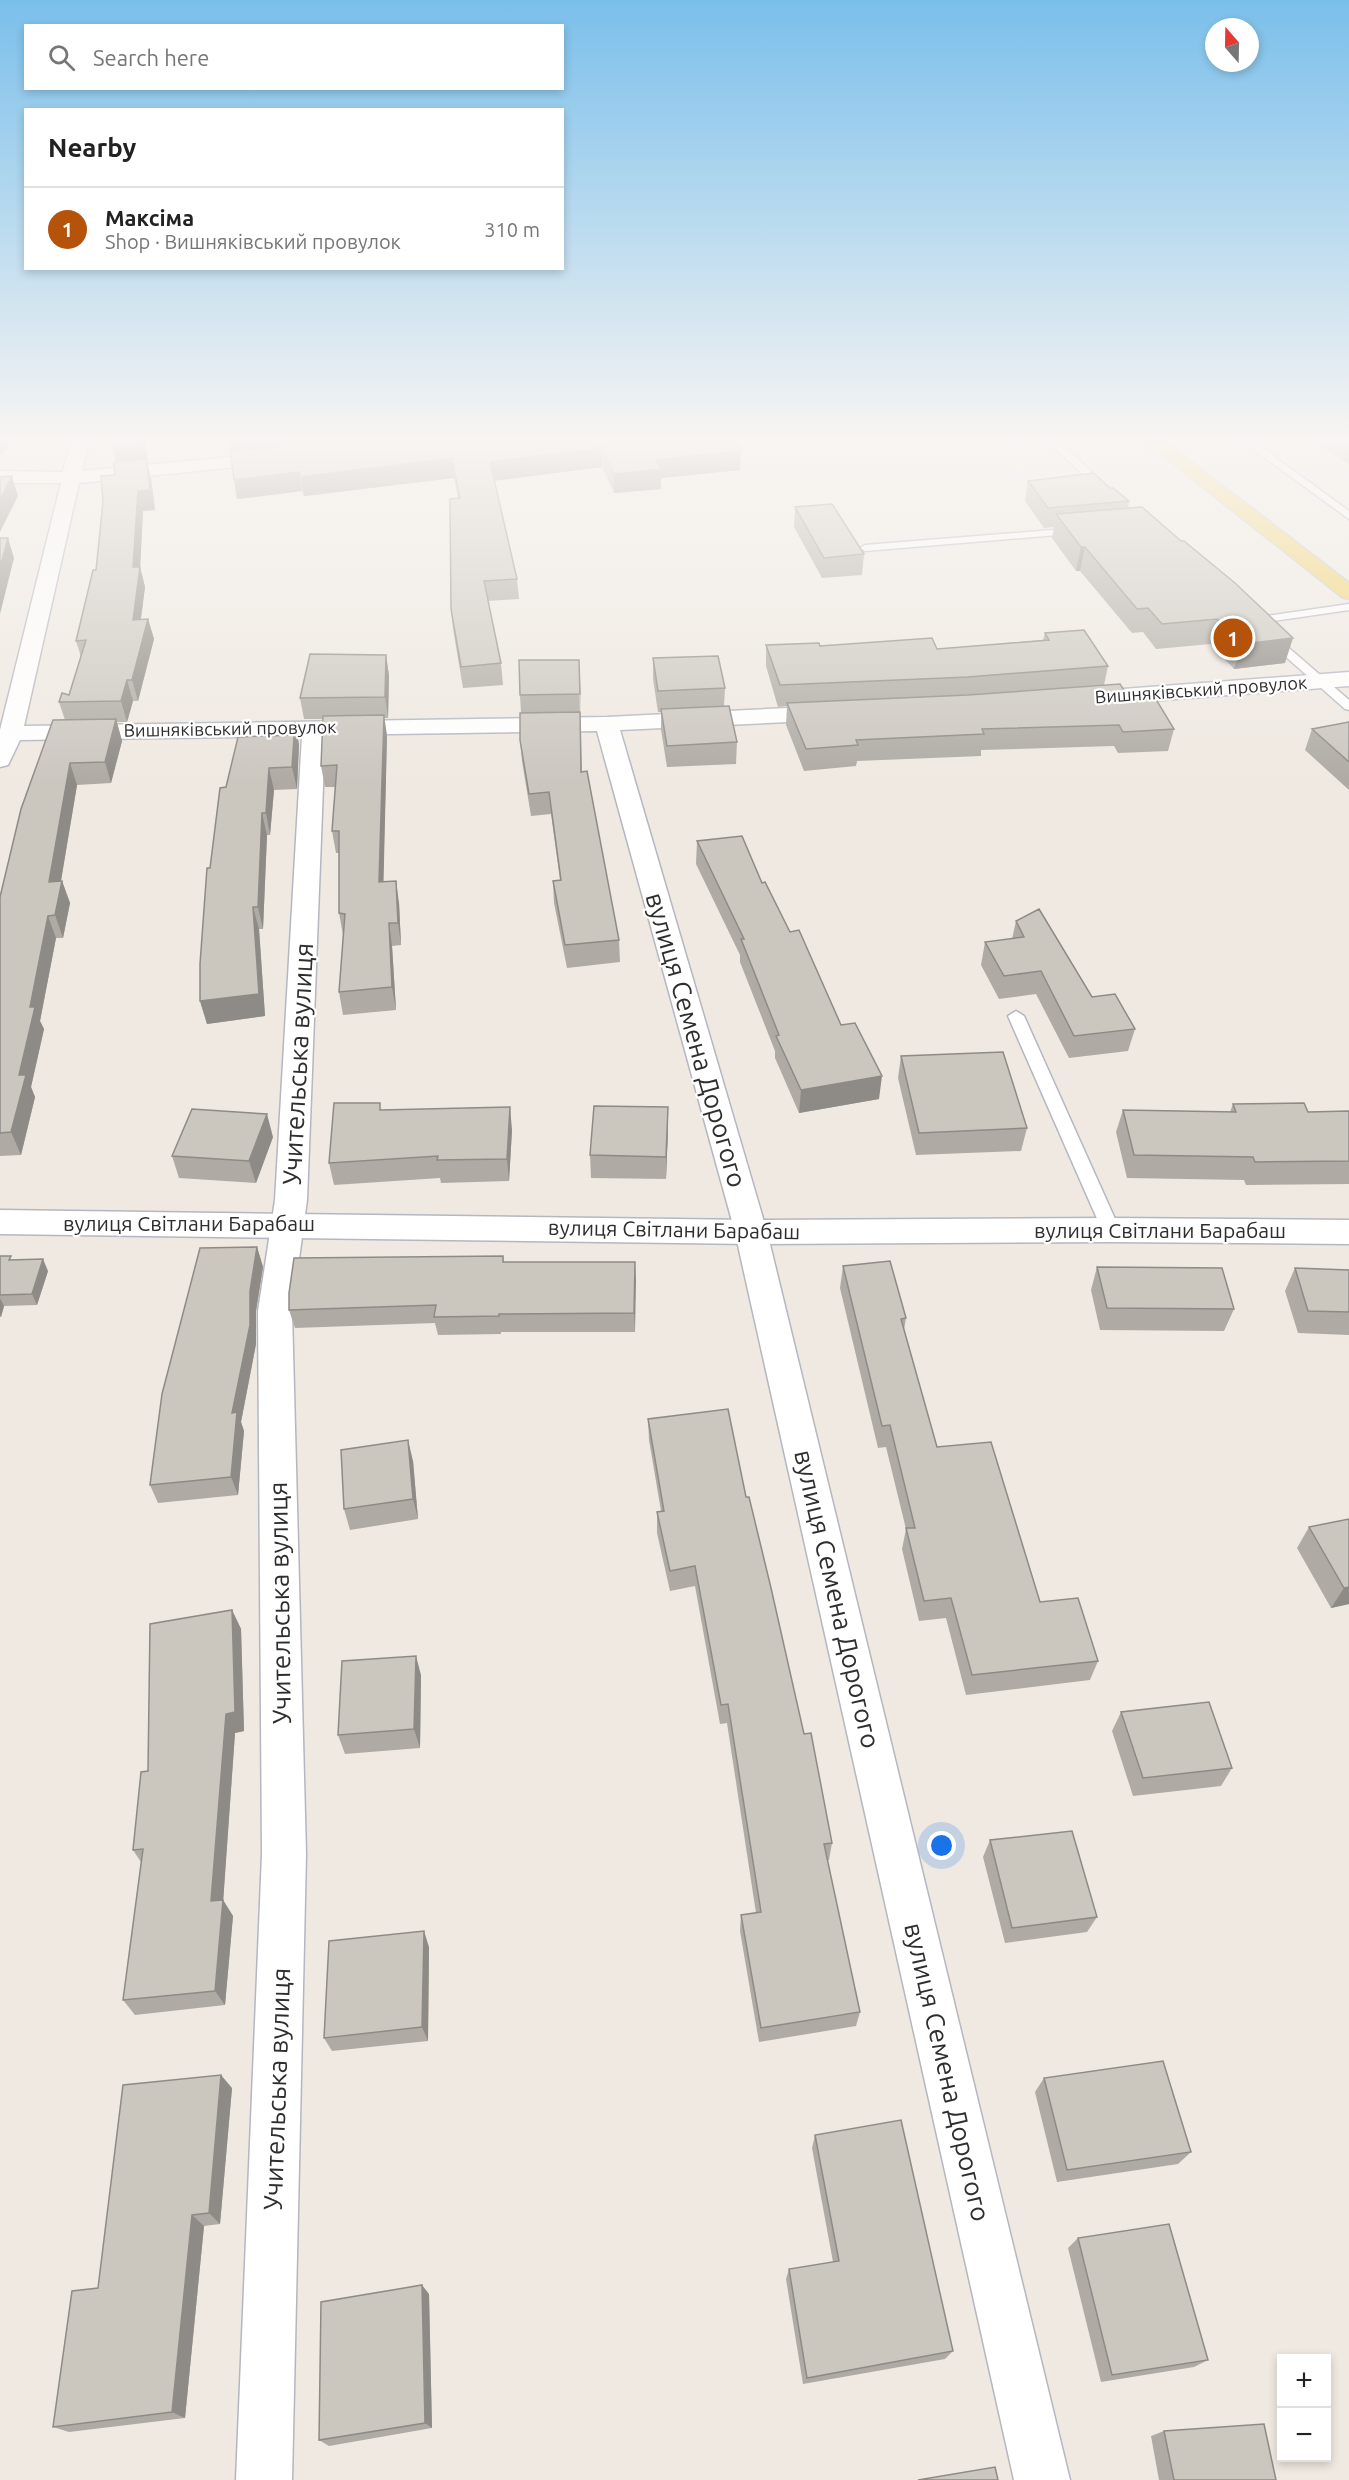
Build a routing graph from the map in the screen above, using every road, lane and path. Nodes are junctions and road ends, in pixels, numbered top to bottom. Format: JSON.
{"nodes":[{"id":1,"x":53,"y":552,"type":"edge"},
{"id":2,"x":1296,"y":552,"type":"edge"},
{"id":3,"x":1349,"y":593,"type":"edge"},
{"id":4,"x":1349,"y":607,"type":"edge"},
{"id":5,"x":1349,"y":679,"type":"edge"},
{"id":6,"x":1320,"y":682,"type":"junction"},
{"id":7,"x":1060,"y":700,"type":"edge"},
{"id":8,"x":1349,"y":706,"type":"edge"},
{"id":9,"x":846,"y":713,"type":"edge"},
{"id":10,"x":607,"y":724,"type":"junction"},
{"id":11,"x":314,"y":727,"type":"junction"},
{"id":12,"x":10,"y":733,"type":"junction"},
{"id":13,"x":0,"y":760,"type":"edge"},
{"id":14,"x":1016,"y":1016,"type":"dead end"},
{"id":15,"x":0,"y":1222,"type":"edge"},
{"id":16,"x":288,"y":1224,"type":"junction"},
{"id":17,"x":1111,"y":1230,"type":"junction"},
{"id":18,"x":751,"y":1232,"type":"junction"},
{"id":19,"x":1349,"y":1232,"type":"edge"},
{"id":20,"x":264,"y":2480,"type":"edge"},
{"id":21,"x":1042,"y":2480,"type":"edge"}],
"edges":[{"from":1,"to":12,"type":"street"},
{"from":2,"to":3,"type":"main road"},
{"from":4,"to":6,"type":"lane"},
{"from":5,"to":6,"type":"street","name":"Вишняківський провулок"},
{"from":6,"to":7,"type":"street","name":"Вишняківський провулок"},
{"from":6,"to":8,"type":"lane"},
{"from":9,"to":10,"type":"street","name":"Вишняківський провулок"},
{"from":10,"to":11,"type":"street","name":"Вишняківський провулок"},
{"from":10,"to":18,"type":"street","name":"вулиця Семена Дорогого"},
{"from":11,"to":12,"type":"street","name":"Вишняківський провулок"},
{"from":11,"to":16,"type":"street","name":"Учительська вулиця"},
{"from":12,"to":13,"type":"street"},
{"from":14,"to":17,"type":"lane"},
{"from":15,"to":16,"type":"street","name":"вулиця Світлани Барабаш"},
{"from":16,"to":18,"type":"street","name":"вулиця Світлани Барабаш"},
{"from":16,"to":20,"type":"street","name":"Учительська вулиця"},
{"from":17,"to":18,"type":"street","name":"вулиця Світлани Барабаш"},
{"from":17,"to":19,"type":"street","name":"вулиця Світлани Барабаш"},
{"from":18,"to":21,"type":"street","name":"вулиця Семена Дорогого"}]}
